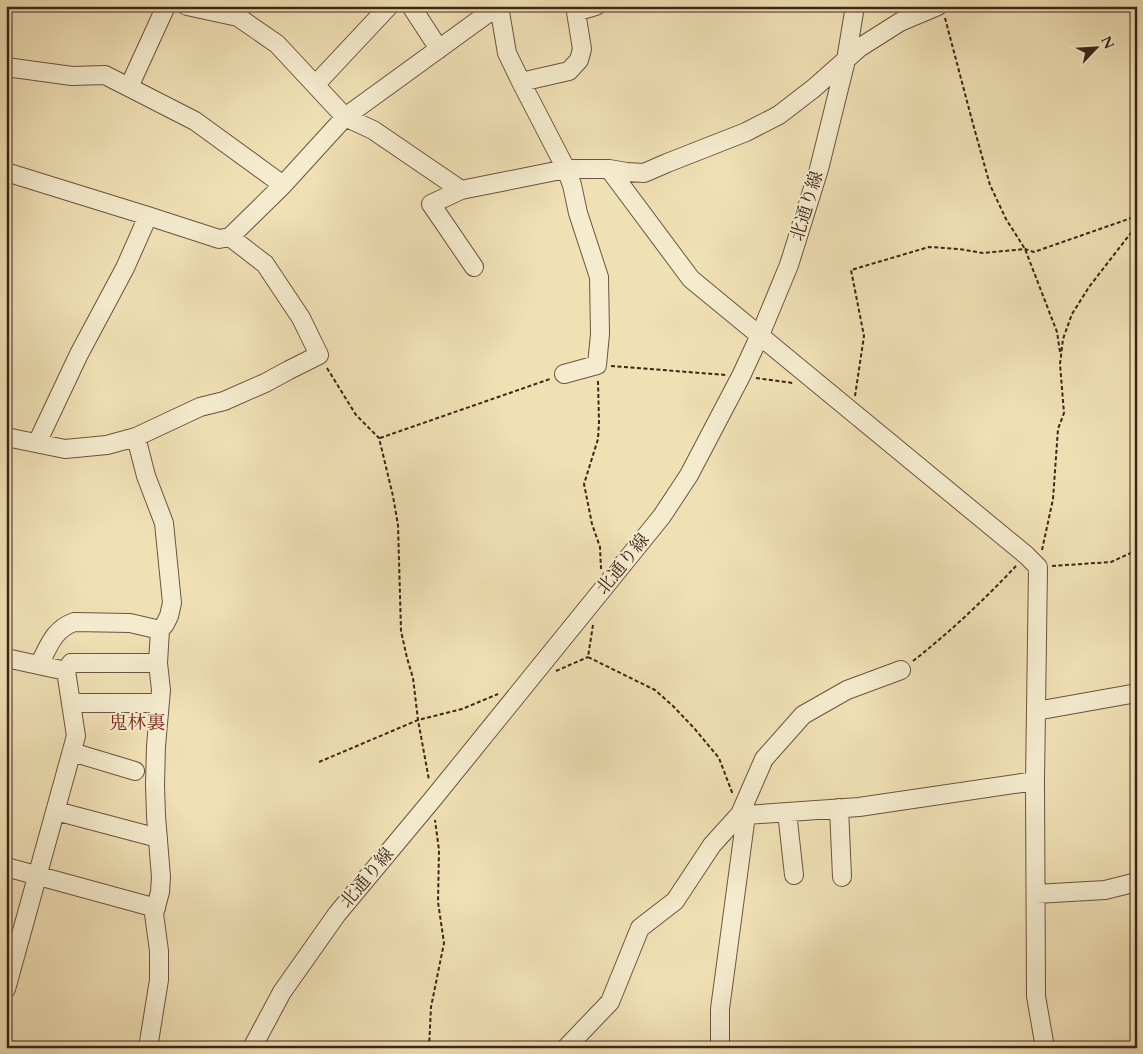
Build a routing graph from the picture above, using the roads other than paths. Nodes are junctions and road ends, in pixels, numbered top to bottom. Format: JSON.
{"nodes":[{"id":1,"x":166,"y":6,"type":"edge"},
{"id":2,"x":187,"y":6,"type":"edge"},
{"id":3,"x":389,"y":6,"type":"edge"},
{"id":4,"x":411,"y":6,"type":"edge"},
{"id":5,"x":499,"y":6,"type":"edge"},
{"id":6,"x":596,"y":6,"type":"edge"},
{"id":7,"x":855,"y":6,"type":"edge"},
{"id":8,"x":942,"y":11,"type":"edge"},
{"id":9,"x":439,"y":49,"type":"junction"},
{"id":10,"x":846,"y":60,"type":"junction"},
{"id":11,"x":6,"y":67,"type":"edge"},
{"id":12,"x":521,"y":82,"type":"junction"},
{"id":13,"x":315,"y":85,"type":"junction"},
{"id":14,"x":128,"y":87,"type":"junction"},
{"id":15,"x":345,"y":117,"type":"junction"},
{"id":16,"x":566,"y":168,"type":"junction"},
{"id":17,"x":609,"y":169,"type":"junction"},
{"id":18,"x":6,"y":172,"type":"edge"},
{"id":19,"x":283,"y":185,"type":"junction"},
{"id":20,"x":461,"y":190,"type":"junction"},
{"id":21,"x":148,"y":216,"type":"junction"},
{"id":22,"x":230,"y":237,"type":"junction"},
{"id":23,"x":474,"y":267,"type":"dead end"},
{"id":24,"x":760,"y":336,"type":"junction"},
{"id":25,"x":564,"y":374,"type":"road end"},
{"id":26,"x":6,"y":437,"type":"edge"},
{"id":27,"x":136,"y":437,"type":"junction"},
{"id":28,"x":37,"y":443,"type":"junction"},
{"id":29,"x":160,"y":630,"type":"junction"},
{"id":30,"x":6,"y":658,"type":"edge"},
{"id":31,"x":158,"y":663,"type":"junction"},
{"id":32,"x":39,"y":665,"type":"junction"},
{"id":33,"x":901,"y":670,"type":"road end"},
{"id":34,"x":66,"y":671,"type":"junction"},
{"id":35,"x":1137,"y":693,"type":"edge"},
{"id":36,"x":71,"y":703,"type":"junction"},
{"id":37,"x":160,"y":703,"type":"junction"},
{"id":38,"x":1036,"y":711,"type":"junction"},
{"id":39,"x":72,"y":752,"type":"junction"},
{"id":40,"x":135,"y":771,"type":"dead end"},
{"id":41,"x":1035,"y":781,"type":"junction"},
{"id":42,"x":839,"y":808,"type":"junction"},
{"id":43,"x":56,"y":811,"type":"junction"},
{"id":44,"x":787,"y":812,"type":"junction"},
{"id":45,"x":743,"y":814,"type":"junction"},
{"id":46,"x":158,"y":838,"type":"junction"},
{"id":47,"x":6,"y":867,"type":"edge"},
{"id":48,"x":794,"y":875,"type":"dead end"},
{"id":49,"x":38,"y":876,"type":"junction"},
{"id":50,"x":842,"y":877,"type":"dead end"},
{"id":51,"x":1137,"y":882,"type":"edge"},
{"id":52,"x":1036,"y":894,"type":"junction"},
{"id":53,"x":156,"y":908,"type":"junction"},
{"id":54,"x":6,"y":989,"type":"edge"},
{"id":55,"x":148,"y":1048,"type":"edge"},
{"id":56,"x":252,"y":1048,"type":"edge"},
{"id":57,"x":566,"y":1048,"type":"edge"},
{"id":58,"x":720,"y":1048,"type":"edge"},
{"id":59,"x":1045,"y":1048,"type":"edge"}],
"edges":[{"from":1,"to":14,"type":"street"},
{"from":2,"to":13,"type":"street"},
{"from":3,"to":13,"type":"street"},
{"from":4,"to":9,"type":"street"},
{"from":5,"to":9,"type":"street"},
{"from":5,"to":12,"type":"street"},
{"from":6,"to":12,"type":"street"},
{"from":7,"to":10,"type":"street","name":"北通り線"},
{"from":8,"to":10,"type":"street"},
{"from":9,"to":15,"type":"street"},
{"from":10,"to":17,"type":"street"},
{"from":10,"to":24,"type":"street","name":"北通り線"},
{"from":11,"to":14,"type":"street"},
{"from":12,"to":16,"type":"street"},
{"from":13,"to":15,"type":"street"},
{"from":14,"to":19,"type":"street"},
{"from":15,"to":19,"type":"street"},
{"from":15,"to":20,"type":"street"},
{"from":16,"to":17,"type":"street"},
{"from":16,"to":20,"type":"street"},
{"from":16,"to":25,"type":"street"},
{"from":17,"to":24,"type":"street"},
{"from":18,"to":21,"type":"street"},
{"from":19,"to":22,"type":"street"},
{"from":20,"to":23,"type":"street"},
{"from":21,"to":22,"type":"street"},
{"from":21,"to":28,"type":"street"},
{"from":22,"to":27,"type":"street"},
{"from":24,"to":38,"type":"street"},
{"from":24,"to":56,"type":"street","name":"北通り線"},
{"from":26,"to":28,"type":"street"},
{"from":27,"to":28,"type":"street"},
{"from":27,"to":29,"type":"street"},
{"from":29,"to":31,"type":"street"},
{"from":29,"to":32,"type":"street"},
{"from":30,"to":32,"type":"street"},
{"from":31,"to":34,"type":"street"},
{"from":31,"to":37,"type":"street"},
{"from":32,"to":34,"type":"street"},
{"from":33,"to":45,"type":"street"},
{"from":34,"to":36,"type":"street"},
{"from":35,"to":38,"type":"street"},
{"from":36,"to":37,"type":"street"},
{"from":36,"to":39,"type":"street"},
{"from":37,"to":46,"type":"street"},
{"from":38,"to":41,"type":"street"},
{"from":39,"to":40,"type":"street"},
{"from":39,"to":43,"type":"street"},
{"from":41,"to":42,"type":"street"},
{"from":41,"to":52,"type":"street"},
{"from":42,"to":44,"type":"street"},
{"from":42,"to":50,"type":"street"},
{"from":43,"to":46,"type":"street"},
{"from":43,"to":49,"type":"street"},
{"from":44,"to":45,"type":"street"},
{"from":44,"to":48,"type":"street"},
{"from":45,"to":57,"type":"street"},
{"from":45,"to":58,"type":"street"},
{"from":46,"to":53,"type":"street"},
{"from":47,"to":49,"type":"street"},
{"from":49,"to":53,"type":"street"},
{"from":49,"to":54,"type":"street"},
{"from":51,"to":52,"type":"street"},
{"from":52,"to":59,"type":"street"},
{"from":53,"to":55,"type":"street"}]}
